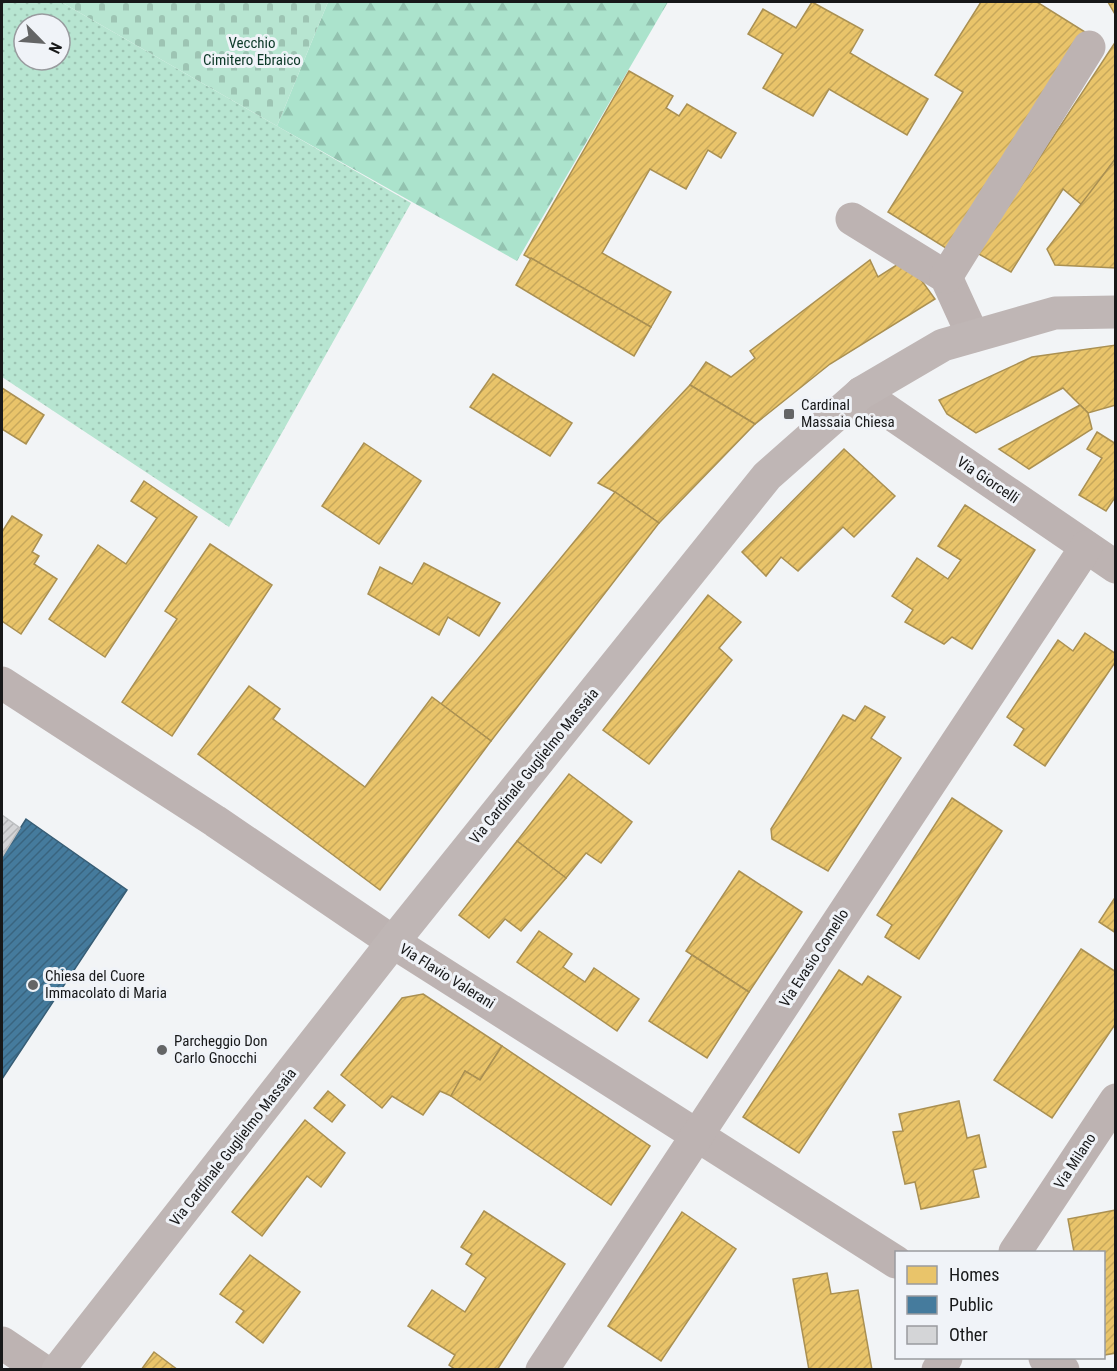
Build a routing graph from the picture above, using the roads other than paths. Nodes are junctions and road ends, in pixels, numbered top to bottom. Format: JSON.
{"nodes":[{"id":1,"x":1089,"y":47,"type":"dead end"},
{"id":2,"x":852,"y":219,"type":"dead end"},
{"id":3,"x":946,"y":277,"type":"junction"},
{"id":4,"x":1116,"y":312,"type":"edge"},
{"id":5,"x":973,"y":336,"type":"junction"},
{"id":6,"x":861,"y":393,"type":"junction"},
{"id":7,"x":1086,"y":547,"type":"junction"},
{"id":8,"x":1116,"y":567,"type":"edge"},
{"id":9,"x":2,"y":682,"type":"edge"},
{"id":10,"x":393,"y":942,"type":"junction"},
{"id":11,"x":1116,"y":1100,"type":"edge"},
{"id":12,"x":698,"y":1134,"type":"junction"},
{"id":13,"x":1016,"y":1251,"type":"edge"},
{"id":14,"x":895,"y":1261,"type":"edge"},
{"id":15,"x":2,"y":1343,"type":"edge"},
{"id":16,"x":1046,"y":1359,"type":"edge"},
{"id":17,"x":42,"y":1370,"type":"edge"},
{"id":18,"x":58,"y":1370,"type":"edge"},
{"id":19,"x":542,"y":1370,"type":"edge"},
{"id":20,"x":1063,"y":1370,"type":"edge"}],
"edges":[{"from":1,"to":3,"type":"street"},
{"from":2,"to":3,"type":"street"},
{"from":3,"to":5,"type":"street"},
{"from":4,"to":5,"type":"main road","name":"Via Cardinale Guglielmo Massaia"},
{"from":5,"to":6,"type":"main road","name":"Via Cardinale Guglielmo Massaia"},
{"from":6,"to":7,"type":"street","name":"Via Giorcelli"},
{"from":6,"to":10,"type":"main road","name":"Via Cardinale Guglielmo Massaia"},
{"from":7,"to":8,"type":"street","name":"Via Giorcelli"},
{"from":7,"to":12,"type":"street","name":"Via Evasio Comello"},
{"from":9,"to":10,"type":"street","name":"Via Flavio Valerani"},
{"from":10,"to":12,"type":"street","name":"Via Flavio Valerani"},
{"from":10,"to":18,"type":"main road","name":"Via Cardinale Guglielmo Massaia"},
{"from":11,"to":13,"type":"street","name":"Via Milano"},
{"from":12,"to":14,"type":"street","name":"Via Flavio Valerani"},
{"from":12,"to":19,"type":"street","name":"Via Evasio Comello"},
{"from":15,"to":17,"type":"street"},
{"from":16,"to":20,"type":"street"}]}
